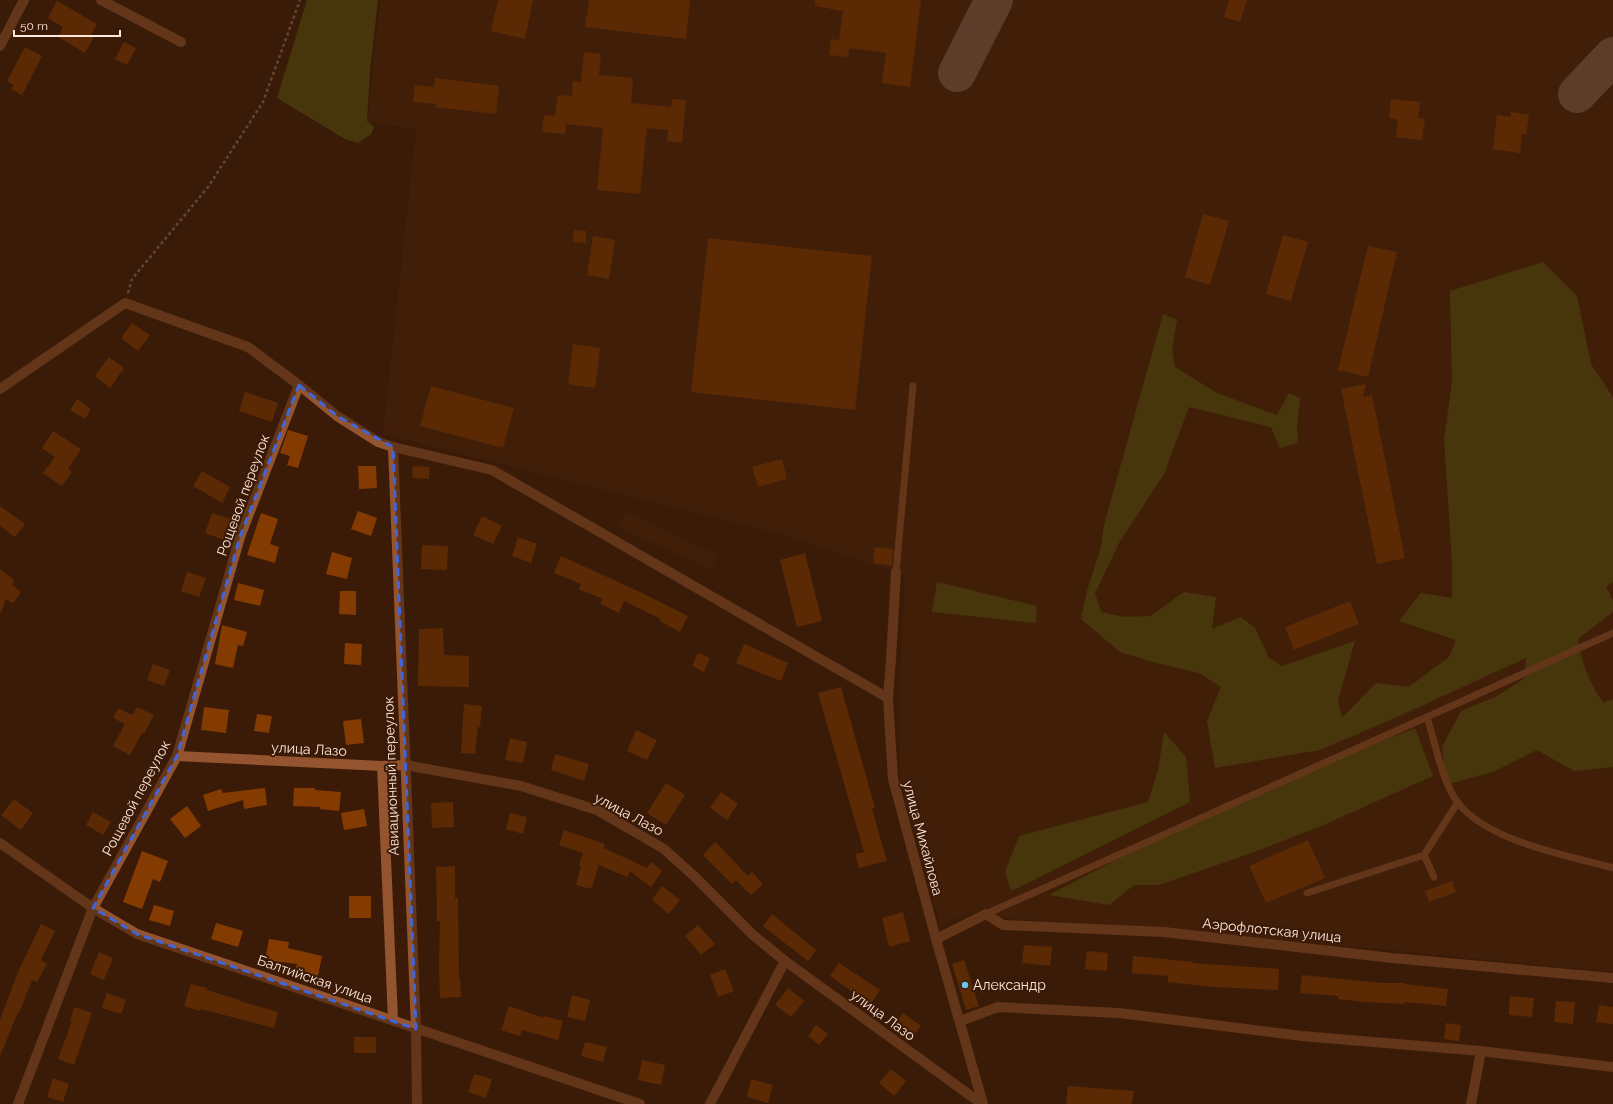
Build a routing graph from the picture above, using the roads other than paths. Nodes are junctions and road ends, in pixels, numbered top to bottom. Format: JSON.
{"nodes":[{"id":1,"x":24,"y":0,"type":"edge"},
{"id":2,"x":101,"y":0,"type":"edge"},
{"id":3,"x":181,"y":42,"type":"dead end"},
{"id":4,"x":0,"y":46,"type":"edge"},
{"id":5,"x":299,"y":384,"type":"junction"},
{"id":6,"x":913,"y":386,"type":"dead end"},
{"id":7,"x":0,"y":389,"type":"edge"},
{"id":8,"x":393,"y":447,"type":"junction"},
{"id":9,"x":896,"y":572,"type":"joint"},
{"id":10,"x":1613,"y":632,"type":"edge"},
{"id":11,"x":888,"y":698,"type":"junction"},
{"id":12,"x":1427,"y":717,"type":"junction"},
{"id":13,"x":177,"y":756,"type":"junction"},
{"id":14,"x":405,"y":765,"type":"junction"},
{"id":15,"x":382,"y":766,"type":"junction"},
{"id":16,"x":1458,"y":802,"type":"junction"},
{"id":17,"x":0,"y":843,"type":"edge"},
{"id":18,"x":1424,"y":855,"type":"junction"},
{"id":19,"x":1613,"y":868,"type":"edge"},
{"id":20,"x":1434,"y":877,"type":"dead end"},
{"id":21,"x":1307,"y":893,"type":"dead end"},
{"id":22,"x":93,"y":908,"type":"junction"},
{"id":23,"x":986,"y":914,"type":"junction"},
{"id":24,"x":936,"y":939,"type":"junction"},
{"id":25,"x":785,"y":961,"type":"junction"},
{"id":26,"x":1613,"y":978,"type":"edge"},
{"id":27,"x":393,"y":1020,"type":"junction"},
{"id":28,"x":960,"y":1021,"type":"junction"},
{"id":29,"x":416,"y":1028,"type":"junction"},
{"id":30,"x":1481,"y":1051,"type":"junction"},
{"id":31,"x":1613,"y":1067,"type":"edge"},
{"id":32,"x":18,"y":1104,"type":"edge"},
{"id":33,"x":416,"y":1104,"type":"edge"},
{"id":34,"x":640,"y":1104,"type":"edge"},
{"id":35,"x":710,"y":1104,"type":"edge"},
{"id":36,"x":983,"y":1104,"type":"edge"},
{"id":37,"x":1471,"y":1104,"type":"edge"}],
"edges":[{"from":1,"to":4,"type":"street"},
{"from":2,"to":3,"type":"street"},
{"from":5,"to":7,"type":"street"},
{"from":5,"to":8,"type":"street"},
{"from":5,"to":13,"type":"street","name":"Рощевой переулок"},
{"from":6,"to":9,"type":"lane"},
{"from":8,"to":11,"type":"street"},
{"from":8,"to":14,"type":"street","name":"Авиационный переулок"},
{"from":9,"to":11,"type":"street","name":"улица Михайлова"},
{"from":10,"to":12,"type":"lane"},
{"from":11,"to":24,"type":"street","name":"улица Михайлова"},
{"from":12,"to":16,"type":"lane"},
{"from":12,"to":23,"type":"lane"},
{"from":13,"to":15,"type":"street","name":"улица Лазо"},
{"from":13,"to":22,"type":"street","name":"Рощевой переулок"},
{"from":14,"to":15,"type":"street","name":"улица Лазо"},
{"from":14,"to":25,"type":"street","name":"улица Лазо"},
{"from":14,"to":29,"type":"street","name":"Авиационный переулок"},
{"from":15,"to":27,"type":"street","name":"Авиационный переулок"},
{"from":16,"to":18,"type":"lane"},
{"from":16,"to":19,"type":"lane"},
{"from":17,"to":22,"type":"street","name":"Балтийская улица"},
{"from":18,"to":20,"type":"lane"},
{"from":18,"to":21,"type":"lane"},
{"from":22,"to":27,"type":"street","name":"Балтийская улица"},
{"from":22,"to":32,"type":"street","name":"Рощевой переулок"},
{"from":23,"to":24,"type":"street"},
{"from":23,"to":26,"type":"street","name":"Аэрофлотская улица"},
{"from":24,"to":28,"type":"street","name":"улица Михайлова"},
{"from":25,"to":35,"type":"street"},
{"from":25,"to":36,"type":"street","name":"улица Лазо"},
{"from":27,"to":29,"type":"street","name":"Балтийская улица"},
{"from":28,"to":30,"type":"street"},
{"from":28,"to":36,"type":"street","name":"улица Михайлова"},
{"from":29,"to":33,"type":"street","name":"Авиационный переулок"},
{"from":29,"to":34,"type":"street","name":"Балтийская улица"},
{"from":30,"to":31,"type":"street"},
{"from":30,"to":37,"type":"street"}]}
